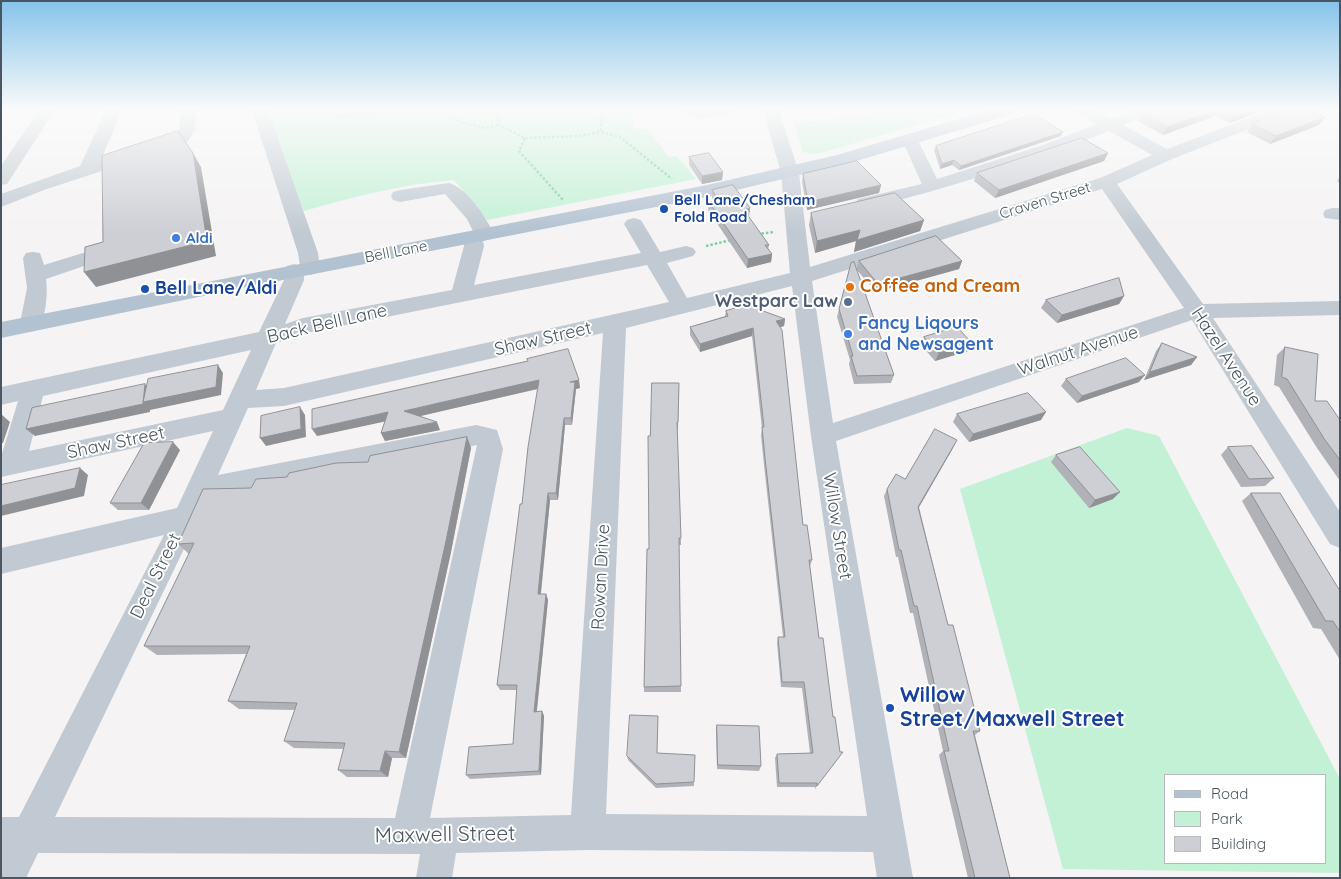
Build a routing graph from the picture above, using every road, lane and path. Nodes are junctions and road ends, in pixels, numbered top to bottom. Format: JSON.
{"nodes":[{"id":1,"x":20,"y":151,"type":"edge"},
{"id":2,"x":96,"y":151,"type":"edge"},
{"id":3,"x":145,"y":151,"type":"edge"},
{"id":4,"x":274,"y":151,"type":"edge"},
{"id":5,"x":519,"y":151,"type":"edge"},
{"id":6,"x":637,"y":151,"type":"edge"},
{"id":7,"x":783,"y":151,"type":"edge"},
{"id":8,"x":870,"y":151,"type":"edge"},
{"id":9,"x":915,"y":151,"type":"edge"},
{"id":10,"x":1040,"y":151,"type":"edge"},
{"id":11,"x":1157,"y":151,"type":"edge"},
{"id":12,"x":1179,"y":151,"type":"edge"},
{"id":13,"x":1166,"y":156,"type":"junction"},
{"id":14,"x":88,"y":170,"type":"junction"},
{"id":15,"x":790,"y":173,"type":"junction"},
{"id":16,"x":1,"y":180,"type":"edge"},
{"id":17,"x":1106,"y":182,"type":"junction"},
{"id":18,"x":677,"y":183,"type":"dead end"},
{"id":19,"x":932,"y":186,"type":"junction"},
{"id":20,"x":400,"y":196,"type":"dead end"},
{"id":21,"x":1,"y":201,"type":"edge"},
{"id":22,"x":566,"y":204,"type":"dead end"},
{"id":23,"x":850,"y":207,"type":"edge"},
{"id":24,"x":801,"y":223,"type":"junction"},
{"id":25,"x":634,"y":224,"type":"dead end"},
{"id":26,"x":478,"y":236,"type":"junction"},
{"id":27,"x":749,"y":236,"type":"edge"},
{"id":28,"x":732,"y":240,"type":"edge"},
{"id":29,"x":686,"y":252,"type":"joint"},
{"id":30,"x":654,"y":258,"type":"junction"},
{"id":31,"x":82,"y":259,"type":"dead end"},
{"id":32,"x":302,"y":269,"type":"junction"},
{"id":33,"x":801,"y":277,"type":"junction"},
{"id":34,"x":461,"y":295,"type":"junction"},
{"id":35,"x":682,"y":307,"type":"junction"},
{"id":36,"x":1340,"y":308,"type":"edge"},
{"id":37,"x":1197,"y":311,"type":"junction"},
{"id":38,"x":31,"y":323,"type":"junction"},
{"id":39,"x":614,"y":323,"type":"junction"},
{"id":40,"x":1,"y":330,"type":"edge"},
{"id":41,"x":268,"y":338,"type":"junction"},
{"id":42,"x":33,"y":389,"type":"junction"},
{"id":43,"x":1,"y":396,"type":"edge"},
{"id":44,"x":235,"y":409,"type":"junction"},
{"id":45,"x":823,"y":436,"type":"junction"},
{"id":46,"x":7,"y":466,"type":"edge"},
{"id":47,"x":198,"y":490,"type":"junction"},
{"id":48,"x":186,"y":518,"type":"junction"},
{"id":49,"x":1340,"y":536,"type":"edge"},
{"id":50,"x":1,"y":561,"type":"edge"},
{"id":51,"x":588,"y":832,"type":"junction"},
{"id":52,"x":888,"y":834,"type":"junction"},
{"id":53,"x":14,"y":835,"type":"edge"},
{"id":54,"x":425,"y":836,"type":"junction"},
{"id":55,"x":7,"y":878,"type":"edge"},
{"id":56,"x":434,"y":878,"type":"edge"},
{"id":57,"x":895,"y":878,"type":"edge"}],
"edges":[{"from":1,"to":16,"type":"street"},
{"from":2,"to":14,"type":"street"},
{"from":3,"to":14,"type":"street"},
{"from":4,"to":32,"type":"street"},
{"from":5,"to":22,"type":"path"},
{"from":6,"to":18,"type":"path"},
{"from":7,"to":15,"type":"street","name":"Willow Street"},
{"from":8,"to":15,"type":"main road","name":"Bell Lane"},
{"from":9,"to":19,"type":"street"},
{"from":10,"to":19,"type":"street"},
{"from":11,"to":13,"type":"street"},
{"from":12,"to":13,"type":"street","name":"Craven Street"},
{"from":13,"to":17,"type":"street","name":"Craven Street"},
{"from":14,"to":21,"type":"street"},
{"from":15,"to":24,"type":"street","name":"Willow Street"},
{"from":15,"to":26,"type":"main road","name":"Bell Lane"},
{"from":17,"to":33,"type":"street","name":"Craven Street"},
{"from":17,"to":37,"type":"street","name":"Hazel Avenue"},
{"from":19,"to":23,"type":"street"},
{"from":20,"to":26,"type":"street"},
{"from":24,"to":27,"type":"path"},
{"from":24,"to":33,"type":"street","name":"Willow Street"},
{"from":25,"to":30,"type":"street"},
{"from":26,"to":32,"type":"main road","name":"Bell Lane"},
{"from":26,"to":34,"type":"street"},
{"from":28,"to":29,"type":"path"},
{"from":29,"to":30,"type":"street","name":"Back Bell Lane"},
{"from":30,"to":34,"type":"street","name":"Back Bell Lane"},
{"from":30,"to":35,"type":"street"},
{"from":31,"to":38,"type":"street"},
{"from":32,"to":38,"type":"main road","name":"Bell Lane"},
{"from":32,"to":41,"type":"street","name":"Deal Street"},
{"from":33,"to":35,"type":"street","name":"Shaw Street"},
{"from":33,"to":45,"type":"street","name":"Willow Street"},
{"from":34,"to":41,"type":"street","name":"Back Bell Lane"},
{"from":35,"to":39,"type":"street","name":"Shaw Street"},
{"from":36,"to":37,"type":"street","name":"Walnut Avenue"},
{"from":37,"to":45,"type":"street","name":"Walnut Avenue"},
{"from":37,"to":49,"type":"street","name":"Hazel Avenue"},
{"from":38,"to":40,"type":"main road","name":"Bell Lane"},
{"from":39,"to":44,"type":"street","name":"Shaw Street"},
{"from":39,"to":51,"type":"street","name":"Rowan Drive"},
{"from":41,"to":42,"type":"street","name":"Back Bell Lane"},
{"from":41,"to":44,"type":"street","name":"Deal Street"},
{"from":42,"to":43,"type":"street","name":"Back Bell Lane"},
{"from":42,"to":46,"type":"street"},
{"from":44,"to":46,"type":"street","name":"Shaw Street"},
{"from":44,"to":47,"type":"street","name":"Deal Street"},
{"from":45,"to":52,"type":"street","name":"Willow Street"},
{"from":47,"to":48,"type":"street","name":"Deal Street"},
{"from":47,"to":54,"type":"street"},
{"from":48,"to":50,"type":"street"},
{"from":48,"to":53,"type":"street","name":"Deal Street"},
{"from":51,"to":52,"type":"street","name":"Maxwell Street"},
{"from":51,"to":54,"type":"street","name":"Maxwell Street"},
{"from":52,"to":57,"type":"street","name":"Willow Street"},
{"from":53,"to":54,"type":"street","name":"Maxwell Street"},
{"from":53,"to":55,"type":"street","name":"Deal Street"},
{"from":54,"to":56,"type":"street"}]}
